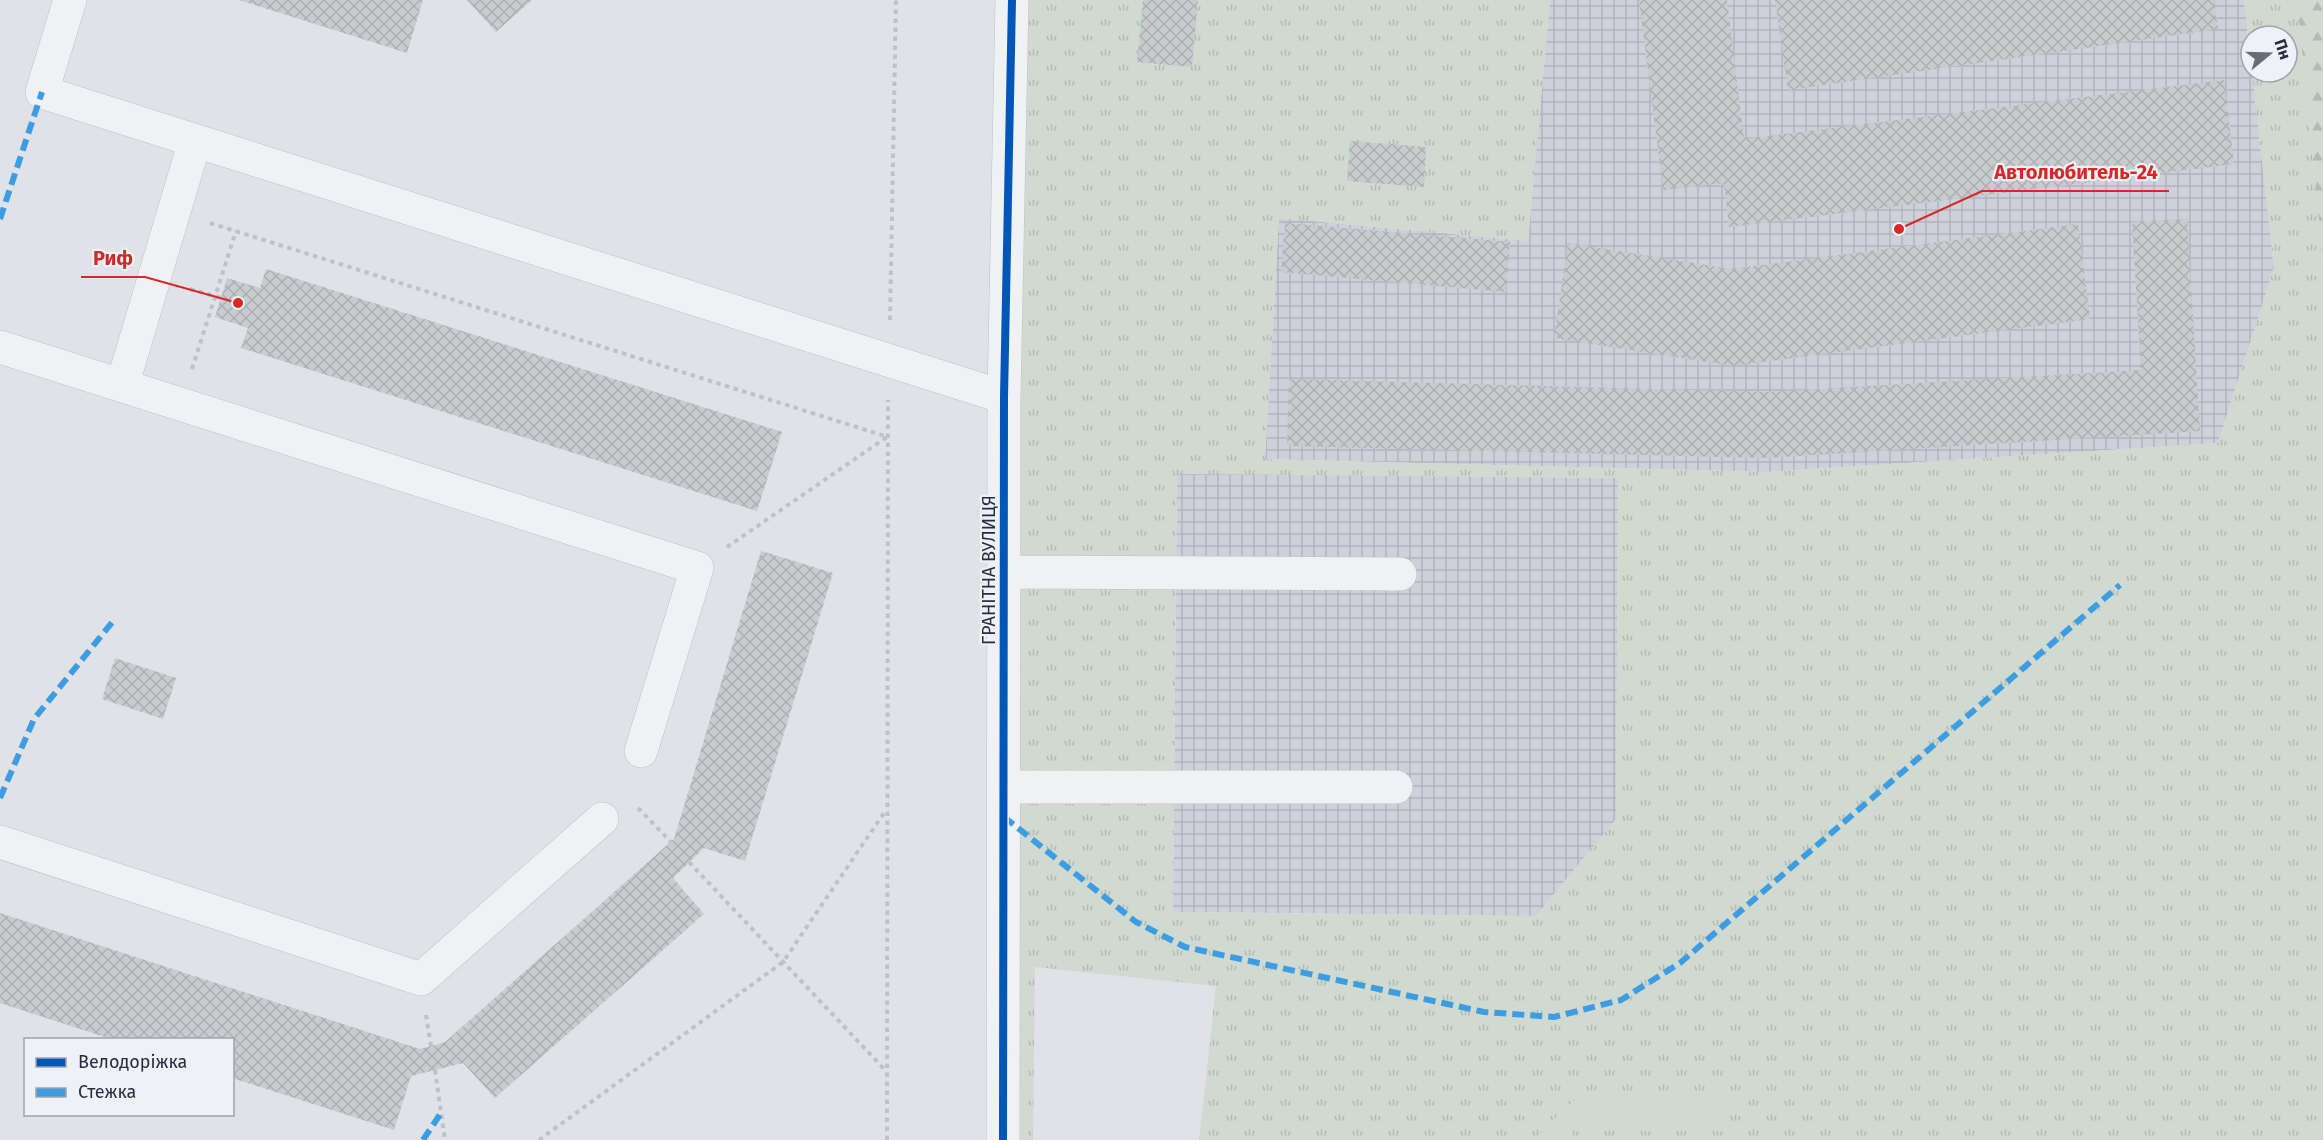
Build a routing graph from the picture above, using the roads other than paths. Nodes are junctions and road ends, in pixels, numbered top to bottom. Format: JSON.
{"nodes":[{"id":1,"x":70,"y":0,"type":"edge"},
{"id":2,"x":1012,"y":0,"type":"edge"},
{"id":3,"x":195,"y":141,"type":"junction"},
{"id":4,"x":0,"y":347,"type":"edge"},
{"id":5,"x":122,"y":386,"type":"junction"},
{"id":6,"x":1004,"y":397,"type":"junction"},
{"id":7,"x":1004,"y":572,"type":"junction"},
{"id":8,"x":1400,"y":574,"type":"dead end"},
{"id":9,"x":641,"y":751,"type":"dead end"},
{"id":10,"x":1004,"y":787,"type":"junction"},
{"id":11,"x":1396,"y":787,"type":"dead end"},
{"id":12,"x":602,"y":819,"type":"dead end"},
{"id":13,"x":0,"y":842,"type":"edge"},
{"id":14,"x":1003,"y":1140,"type":"edge"}],
"edges":[{"from":1,"to":3,"type":"street"},
{"from":2,"to":6,"type":"street","name":"ГРАНІТНА ВУЛИЦЯ"},
{"from":3,"to":5,"type":"street"},
{"from":3,"to":6,"type":"street"},
{"from":4,"to":5,"type":"street"},
{"from":5,"to":9,"type":"street"},
{"from":6,"to":7,"type":"street","name":"ГРАНІТНА ВУЛИЦЯ"},
{"from":7,"to":8,"type":"street"},
{"from":7,"to":10,"type":"street","name":"ГРАНІТНА ВУЛИЦЯ"},
{"from":10,"to":11,"type":"street"},
{"from":10,"to":14,"type":"street","name":"ГРАНІТНА ВУЛИЦЯ"},
{"from":12,"to":13,"type":"street"}]}
